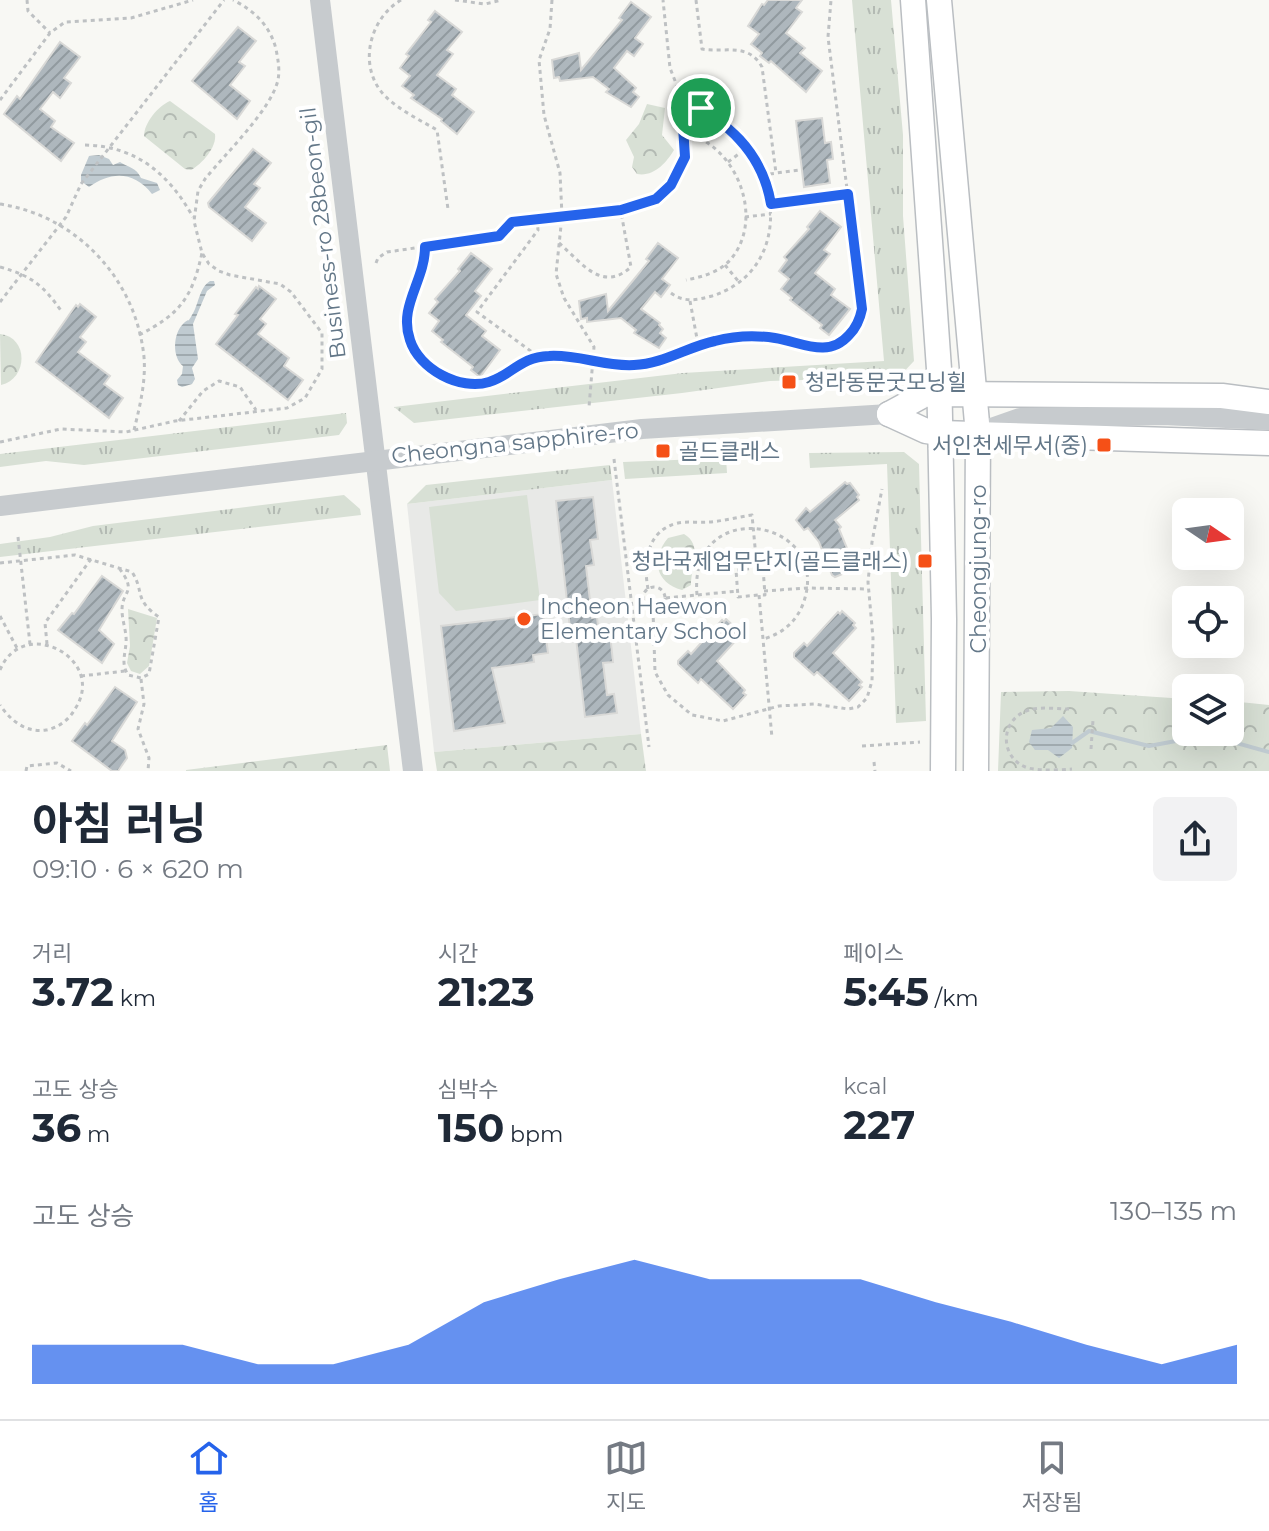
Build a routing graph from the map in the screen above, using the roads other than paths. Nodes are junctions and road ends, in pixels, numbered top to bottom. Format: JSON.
{"nodes":[{"id":1,"x":320,"y":0,"type":"edge"},
{"id":2,"x":913,"y":0,"type":"edge"},
{"id":3,"x":940,"y":7,"type":"edge"},
{"id":4,"x":939,"y":394,"type":"junction"},
{"id":5,"x":974,"y":394,"type":"junction"},
{"id":6,"x":1033,"y":394,"type":"junction"},
{"id":7,"x":1269,"y":402,"type":"edge"},
{"id":8,"x":889,"y":414,"type":"junction"},
{"id":9,"x":1163,"y":415,"type":"junction"},
{"id":10,"x":1269,"y":420,"type":"edge"},
{"id":11,"x":940,"y":433,"type":"junction"},
{"id":12,"x":978,"y":434,"type":"junction"},
{"id":13,"x":1269,"y":443,"type":"edge"},
{"id":14,"x":375,"y":459,"type":"junction"},
{"id":15,"x":0,"y":506,"type":"edge"},
{"id":16,"x":413,"y":771,"type":"edge"},
{"id":17,"x":943,"y":771,"type":"edge"},
{"id":18,"x":976,"y":771,"type":"edge"}],
"edges":[{"from":1,"to":14,"type":"street","name":"Business-ro 28beon-gil"},
{"from":2,"to":4,"type":"main road","name":"Cheongjung-ro"},
{"from":3,"to":5,"type":"main road","name":"Cheongjung-ro"},
{"from":4,"to":5,"type":"main road"},
{"from":4,"to":8,"type":"main road"},
{"from":4,"to":11,"type":"main road","name":"Cheongjung-ro"},
{"from":5,"to":6,"type":"main road"},
{"from":5,"to":12,"type":"main road","name":"Cheongjung-ro"},
{"from":6,"to":7,"type":"main road"},
{"from":6,"to":9,"type":"street"},
{"from":8,"to":11,"type":"main road","name":"Cheongna sapphire-ro"},
{"from":8,"to":14,"type":"street","name":"Cheongna sapphire-ro"},
{"from":9,"to":10,"type":"street"},
{"from":9,"to":12,"type":"street"},
{"from":11,"to":12,"type":"main road","name":"Cheongna sapphire-ro"},
{"from":11,"to":17,"type":"main road","name":"Cheongjung-ro"},
{"from":12,"to":13,"type":"main road","name":"Cheongna sapphire-ro"},
{"from":12,"to":18,"type":"main road","name":"Cheongjung-ro"},
{"from":14,"to":15,"type":"street","name":"Cheongna sapphire-ro"},
{"from":14,"to":16,"type":"street","name":"Business-ro 28beon-gil"}]}
